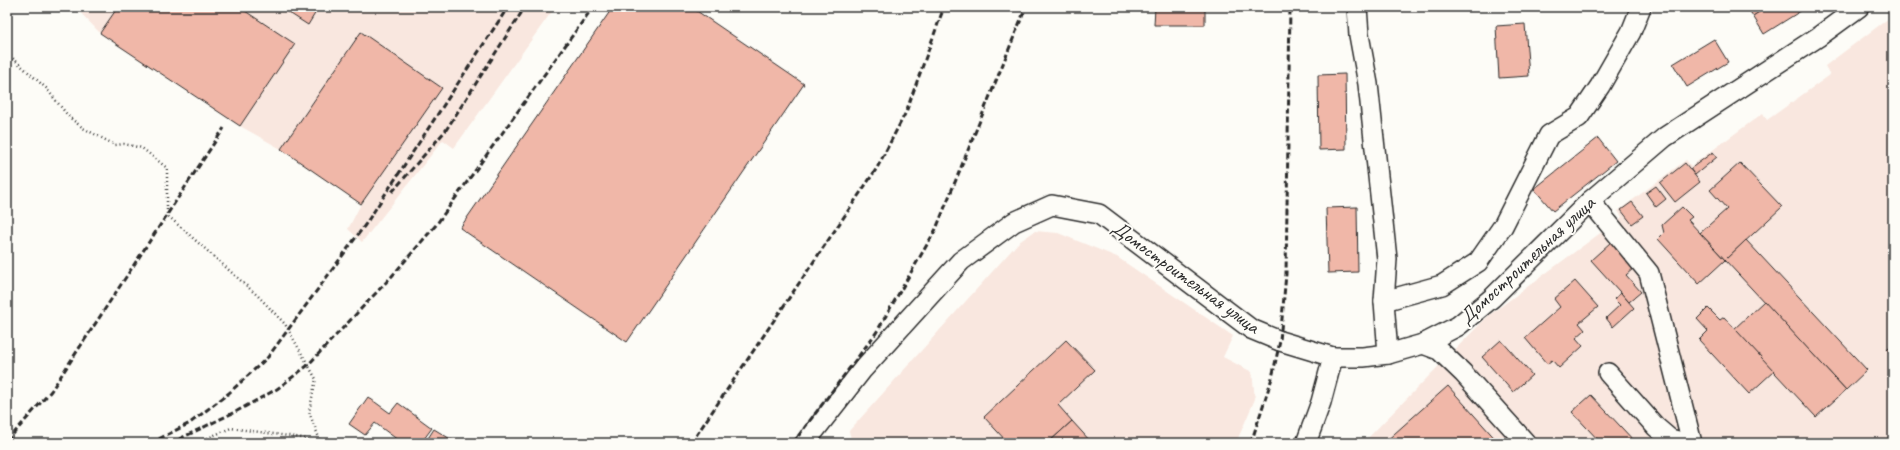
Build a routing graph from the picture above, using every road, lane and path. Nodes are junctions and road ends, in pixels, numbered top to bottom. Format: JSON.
{"nodes":[{"id":1,"x":1356,"y":7,"type":"edge"},
{"id":2,"x":1641,"y":7,"type":"edge"},
{"id":3,"x":1860,"y":7,"type":"edge"},
{"id":4,"x":7,"y":53,"type":"edge"},
{"id":5,"x":1590,"y":201,"type":"junction"},
{"id":6,"x":1384,"y":300,"type":"junction"},
{"id":7,"x":1423,"y":344,"type":"junction"},
{"id":8,"x":1388,"y":354,"type":"junction"},
{"id":9,"x":1333,"y":357,"type":"junction"},
{"id":10,"x":1608,"y":373,"type":"dead end"},
{"id":11,"x":196,"y":443,"type":"edge"},
{"id":12,"x":316,"y":443,"type":"edge"},
{"id":13,"x":321,"y":443,"type":"edge"},
{"id":14,"x":805,"y":443,"type":"edge"},
{"id":15,"x":1306,"y":443,"type":"edge"},
{"id":16,"x":1526,"y":443,"type":"edge"},
{"id":17,"x":1685,"y":443,"type":"edge"},
{"id":18,"x":1692,"y":443,"type":"edge"}],
"edges":[{"from":1,"to":6,"type":"street"},
{"from":2,"to":6,"type":"street"},
{"from":3,"to":5,"type":"street","name":"Домостроительная улица"},
{"from":4,"to":13,"type":"path"},
{"from":5,"to":7,"type":"street","name":"Домостроительная улица"},
{"from":5,"to":18,"type":"street"},
{"from":6,"to":8,"type":"street"},
{"from":7,"to":8,"type":"street","name":"Домостроительная улица"},
{"from":7,"to":16,"type":"street"},
{"from":8,"to":9,"type":"street","name":"Домостроительная улица"},
{"from":9,"to":14,"type":"street","name":"Домостроительная улица"},
{"from":9,"to":15,"type":"street"},
{"from":10,"to":17,"type":"street"},
{"from":11,"to":12,"type":"path"}]}
